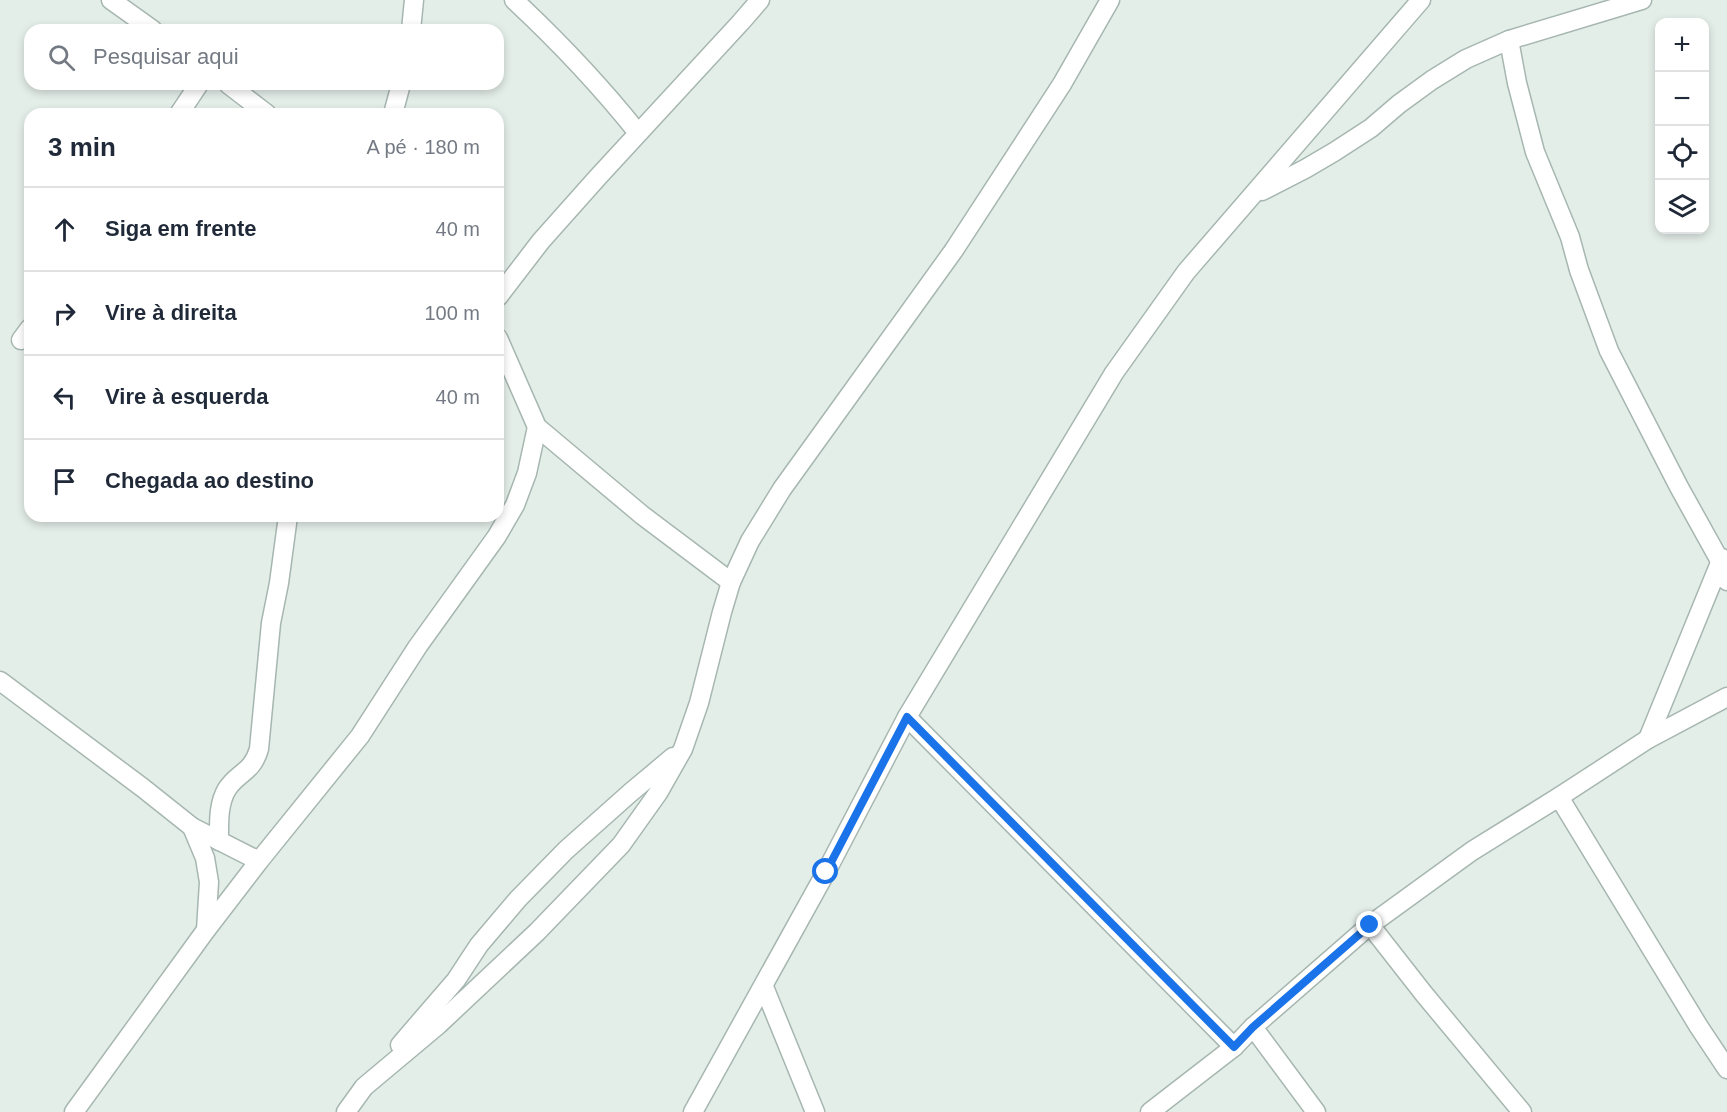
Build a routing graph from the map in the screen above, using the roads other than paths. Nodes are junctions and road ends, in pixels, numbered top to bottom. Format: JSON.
{"nodes":[{"id":1,"x":111,"y":0,"type":"edge"},
{"id":2,"x":414,"y":0,"type":"edge"},
{"id":3,"x":514,"y":0,"type":"edge"},
{"id":4,"x":760,"y":0,"type":"edge"},
{"id":5,"x":1110,"y":0,"type":"edge"},
{"id":6,"x":1421,"y":0,"type":"edge"},
{"id":7,"x":1642,"y":0,"type":"edge"},
{"id":8,"x":145,"y":24,"type":"edge"},
{"id":9,"x":412,"y":24,"type":"edge"},
{"id":10,"x":1509,"y":40,"type":"junction"},
{"id":11,"x":195,"y":90,"type":"edge"},
{"id":12,"x":236,"y":90,"type":"edge"},
{"id":13,"x":399,"y":90,"type":"edge"},
{"id":14,"x":183,"y":108,"type":"edge"},
{"id":15,"x":259,"y":108,"type":"edge"},
{"id":16,"x":395,"y":108,"type":"edge"},
{"id":17,"x":638,"y":133,"type":"junction"},
{"id":18,"x":1250,"y":198,"type":"junction"},
{"id":19,"x":504,"y":289,"type":"edge"},
{"id":20,"x":504,"y":352,"type":"edge"},
{"id":21,"x":537,"y":427,"type":"junction"},
{"id":22,"x":287,"y":522,"type":"edge"},
{"id":23,"x":1723,"y":555,"type":"edge"},
{"id":24,"x":1727,"y":581,"type":"edge"},
{"id":25,"x":731,"y":582,"type":"junction"},
{"id":26,"x":0,"y":681,"type":"edge"},
{"id":27,"x":1727,"y":697,"type":"edge"},
{"id":28,"x":907,"y":717,"type":"junction"},
{"id":29,"x":1648,"y":739,"type":"junction"},
{"id":30,"x":683,"y":749,"type":"junction"},
{"id":31,"x":1559,"y":797,"type":"junction"},
{"id":32,"x":192,"y":827,"type":"junction"},
{"id":33,"x":219,"y":841,"type":"junction"},
{"id":34,"x":259,"y":861,"type":"junction"},
{"id":35,"x":1370,"y":925,"type":"junction"},
{"id":36,"x":206,"y":930,"type":"junction"},
{"id":37,"x":764,"y":987,"type":"junction"},
{"id":38,"x":1253,"y":1027,"type":"junction"},
{"id":39,"x":1234,"y":1047,"type":"junction"},
{"id":40,"x":1727,"y":1069,"type":"edge"},
{"id":41,"x":364,"y":1087,"type":"junction"},
{"id":42,"x":74,"y":1112,"type":"edge"},
{"id":43,"x":345,"y":1112,"type":"edge"},
{"id":44,"x":693,"y":1112,"type":"edge"},
{"id":45,"x":815,"y":1112,"type":"edge"},
{"id":46,"x":1150,"y":1112,"type":"edge"},
{"id":47,"x":1316,"y":1112,"type":"edge"},
{"id":48,"x":1522,"y":1112,"type":"edge"}],
"edges":[{"from":1,"to":8,"type":"street"},
{"from":2,"to":9,"type":"street"},
{"from":3,"to":17,"type":"street"},
{"from":4,"to":17,"type":"street"},
{"from":5,"to":25,"type":"street"},
{"from":6,"to":18,"type":"street"},
{"from":7,"to":10,"type":"street"},
{"from":10,"to":18,"type":"street"},
{"from":10,"to":23,"type":"street"},
{"from":11,"to":14,"type":"street"},
{"from":12,"to":15,"type":"street"},
{"from":13,"to":16,"type":"street"},
{"from":17,"to":19,"type":"street"},
{"from":18,"to":28,"type":"street"},
{"from":20,"to":21,"type":"street"},
{"from":21,"to":25,"type":"street"},
{"from":21,"to":34,"type":"street"},
{"from":22,"to":33,"type":"street"},
{"from":23,"to":24,"type":"street"},
{"from":23,"to":29,"type":"street"},
{"from":25,"to":30,"type":"street"},
{"from":26,"to":32,"type":"street"},
{"from":27,"to":29,"type":"street"},
{"from":28,"to":37,"type":"street"},
{"from":28,"to":39,"type":"street"},
{"from":29,"to":31,"type":"street"},
{"from":30,"to":41,"type":"street"},
{"from":30,"to":41,"type":"street"},
{"from":31,"to":35,"type":"street"},
{"from":31,"to":40,"type":"street"},
{"from":32,"to":33,"type":"street"},
{"from":32,"to":36,"type":"street"},
{"from":33,"to":34,"type":"street"},
{"from":34,"to":36,"type":"street"},
{"from":35,"to":38,"type":"street"},
{"from":35,"to":48,"type":"street"},
{"from":36,"to":42,"type":"street"},
{"from":37,"to":44,"type":"street"},
{"from":37,"to":45,"type":"street"},
{"from":38,"to":39,"type":"street"},
{"from":38,"to":47,"type":"street"},
{"from":39,"to":46,"type":"street"},
{"from":41,"to":43,"type":"street"}]}
